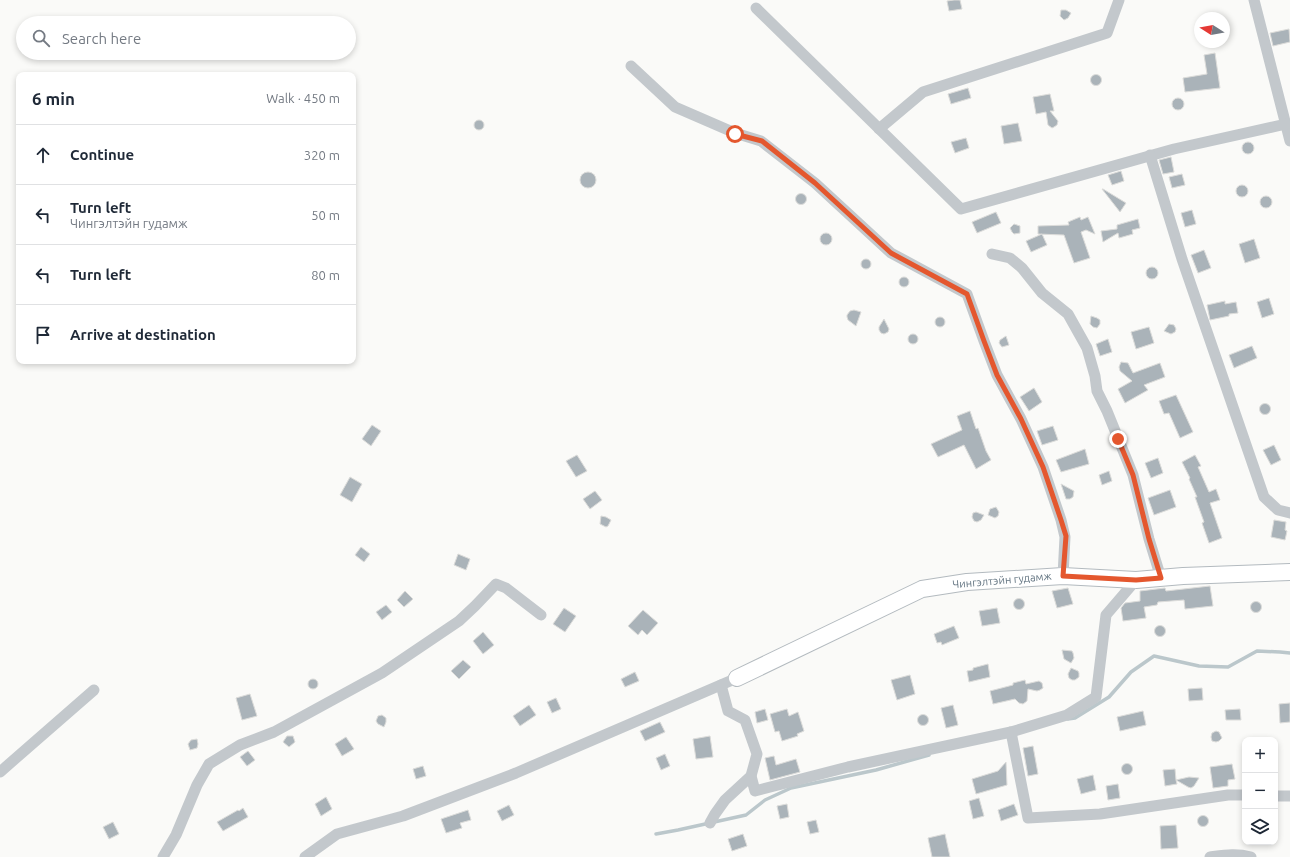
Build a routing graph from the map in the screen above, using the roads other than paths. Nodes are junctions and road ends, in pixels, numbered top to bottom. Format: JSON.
{"nodes":[{"id":1,"x":1119,"y":0,"type":"edge"},
{"id":2,"x":1254,"y":0,"type":"edge"},
{"id":3,"x":756,"y":8,"type":"dead end"},
{"id":4,"x":631,"y":66,"type":"dead end"},
{"id":5,"x":1286,"y":124,"type":"junction"},
{"id":6,"x":879,"y":128,"type":"junction"},
{"id":7,"x":1290,"y":141,"type":"edge"},
{"id":8,"x":1150,"y":155,"type":"junction"},
{"id":9,"x":992,"y":254,"type":"dead end"},
{"id":10,"x":1290,"y":513,"type":"edge"},
{"id":11,"x":1290,"y":572,"type":"edge"},
{"id":12,"x":1063,"y":576,"type":"junction"},
{"id":13,"x":1161,"y":578,"type":"junction"},
{"id":14,"x":1136,"y":580,"type":"junction"},
{"id":15,"x":541,"y":615,"type":"dead end"},
{"id":16,"x":737,"y":678,"type":"joint"},
{"id":17,"x":721,"y":685,"type":"junction"},
{"id":18,"x":94,"y":690,"type":"dead end"},
{"id":19,"x":1011,"y":732,"type":"junction"},
{"id":20,"x":0,"y":772,"type":"edge"},
{"id":21,"x":751,"y":776,"type":"junction"},
{"id":22,"x":1242,"y":795,"type":"edge"},
{"id":23,"x":1278,"y":796,"type":"edge"},
{"id":24,"x":1290,"y":796,"type":"edge"},
{"id":25,"x":710,"y":823,"type":"dead end"},
{"id":26,"x":162,"y":857,"type":"edge"},
{"id":27,"x":305,"y":857,"type":"edge"},
{"id":28,"x":1210,"y":857,"type":"edge"},
{"id":29,"x":1251,"y":857,"type":"edge"}],
"edges":[{"from":1,"to":6,"type":"street"},
{"from":2,"to":5,"type":"street"},
{"from":3,"to":6,"type":"street"},
{"from":4,"to":12,"type":"street"},
{"from":5,"to":7,"type":"street"},
{"from":5,"to":8,"type":"street"},
{"from":6,"to":8,"type":"street"},
{"from":8,"to":10,"type":"street"},
{"from":9,"to":13,"type":"street"},
{"from":11,"to":13,"type":"main road","name":"Чингэлтэйн гудамж"},
{"from":12,"to":14,"type":"main road","name":"Чингэлтэйн гудамж"},
{"from":12,"to":16,"type":"main road","name":"Чингэлтэйн гудамж"},
{"from":13,"to":14,"type":"main road","name":"Чингэлтэйн гудамж"},
{"from":14,"to":19,"type":"street"},
{"from":15,"to":26,"type":"street"},
{"from":16,"to":17,"type":"street"},
{"from":17,"to":21,"type":"street"},
{"from":17,"to":27,"type":"street"},
{"from":18,"to":20,"type":"street"},
{"from":19,"to":21,"type":"street"},
{"from":19,"to":22,"type":"street"},
{"from":21,"to":25,"type":"street"},
{"from":23,"to":24,"type":"street"},
{"from":28,"to":29,"type":"street"}]}
